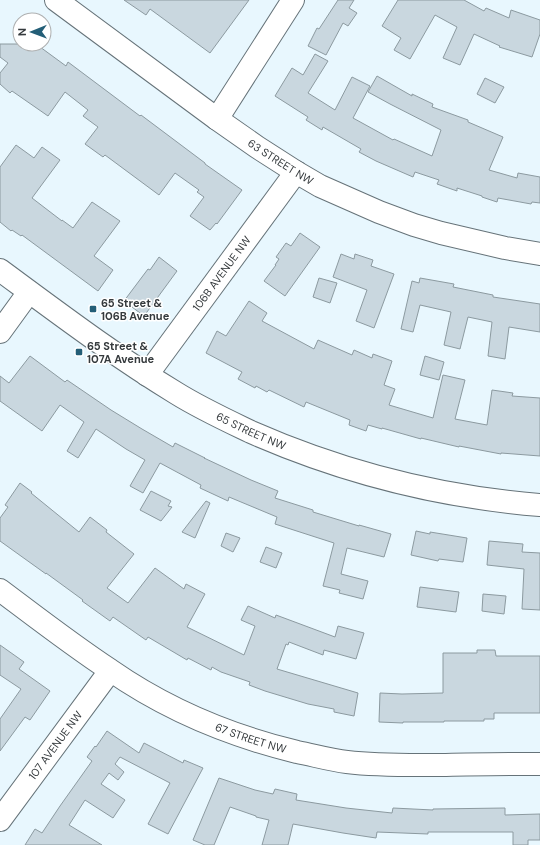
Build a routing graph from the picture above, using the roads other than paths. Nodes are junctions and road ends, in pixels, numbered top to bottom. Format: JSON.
{"nodes":[{"id":1,"x":56,"y":0,"type":"edge"},
{"id":2,"x":293,"y":0,"type":"edge"},
{"id":3,"x":217,"y":118,"type":"junction"},
{"id":4,"x":296,"y":172,"type":"junction"},
{"id":5,"x":540,"y":254,"type":"edge"},
{"id":6,"x":0,"y":270,"type":"edge"},
{"id":7,"x":29,"y":292,"type":"junction"},
{"id":8,"x":0,"y":332,"type":"edge"},
{"id":9,"x":147,"y":375,"type":"junction"},
{"id":10,"x":540,"y":505,"type":"edge"},
{"id":11,"x":0,"y":590,"type":"edge"},
{"id":12,"x":110,"y":671,"type":"junction"},
{"id":13,"x":540,"y":764,"type":"edge"},
{"id":14,"x":0,"y":820,"type":"edge"}],
"edges":[{"from":1,"to":3,"type":"street","name":"63 STREET NW"},
{"from":2,"to":3,"type":"street"},
{"from":3,"to":4,"type":"street","name":"63 STREET NW"},
{"from":4,"to":5,"type":"street","name":"63 STREET NW"},
{"from":4,"to":9,"type":"street","name":"106B AVENUE NW"},
{"from":6,"to":7,"type":"street","name":"65 STREET NW"},
{"from":7,"to":8,"type":"street"},
{"from":7,"to":9,"type":"street","name":"65 STREET NW"},
{"from":9,"to":10,"type":"street","name":"65 STREET NW"},
{"from":11,"to":12,"type":"street","name":"67 STREET NW"},
{"from":12,"to":13,"type":"street","name":"67 STREET NW"},
{"from":12,"to":14,"type":"street","name":"107 AVENUE NW"}]}
